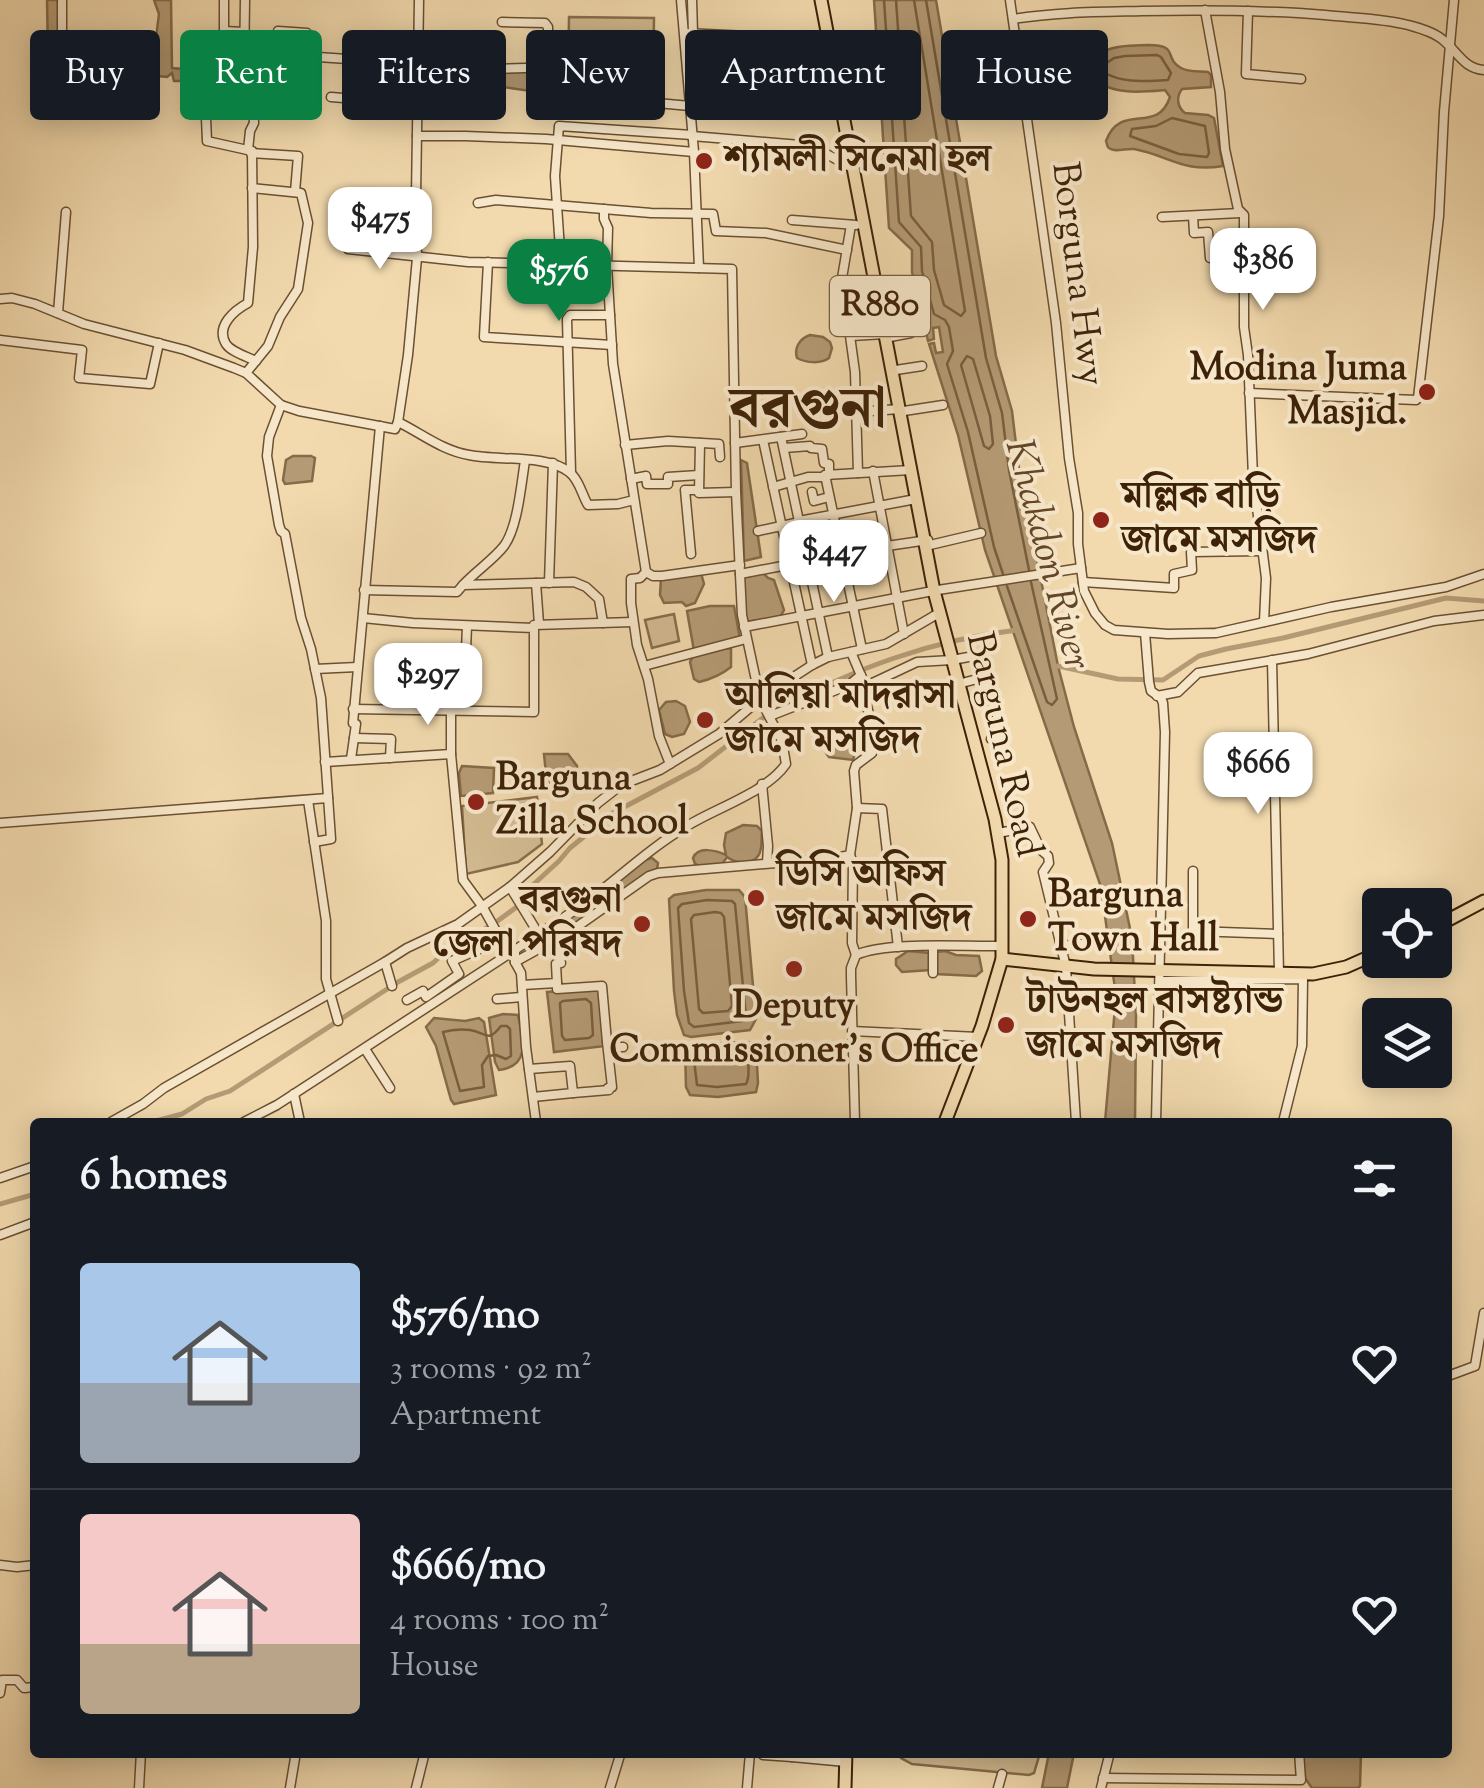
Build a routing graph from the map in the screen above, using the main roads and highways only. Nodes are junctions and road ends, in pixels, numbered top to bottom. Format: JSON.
{"nodes":[{"id":1,"x":823,"y":0,"type":"edge"},
{"id":2,"x":887,"y":335,"type":"junction"},
{"id":3,"x":902,"y":410,"type":"junction"},
{"id":4,"x":928,"y":542,"type":"junction"},
{"id":5,"x":1484,"y":901,"type":"edge"},
{"id":6,"x":1452,"y":917,"type":"edge"},
{"id":7,"x":1001,"y":952,"type":"junction"},
{"id":8,"x":1362,"y":959,"type":"edge"},
{"id":9,"x":947,"y":1118,"type":"edge"},
{"id":10,"x":846,"y":1758,"type":"edge"},
{"id":11,"x":845,"y":1788,"type":"edge"}],
"edges":[{"from":1,"to":2,"type":"main road","name":"Barguna Road","number":"R880"},
{"from":1,"to":2,"type":"main road","name":"Barguna Road","number":"R880"},
{"from":2,"to":3,"type":"main road","name":"Barguna Road","number":"R880"},
{"from":2,"to":3,"type":"main road","name":"Barguna Road","number":"R880"},
{"from":3,"to":4,"type":"main road","name":"Barguna Road","number":"R880"},
{"from":3,"to":4,"type":"main road","name":"Barguna Road","number":"R880"},
{"from":4,"to":7,"type":"main road","name":"Barguna Road","number":"R880"},
{"from":5,"to":6,"type":"main road"},
{"from":7,"to":8,"type":"main road"},
{"from":7,"to":9,"type":"main road","name":"Barguna Road","number":"R880"},
{"from":10,"to":11,"type":"main road"}]}
